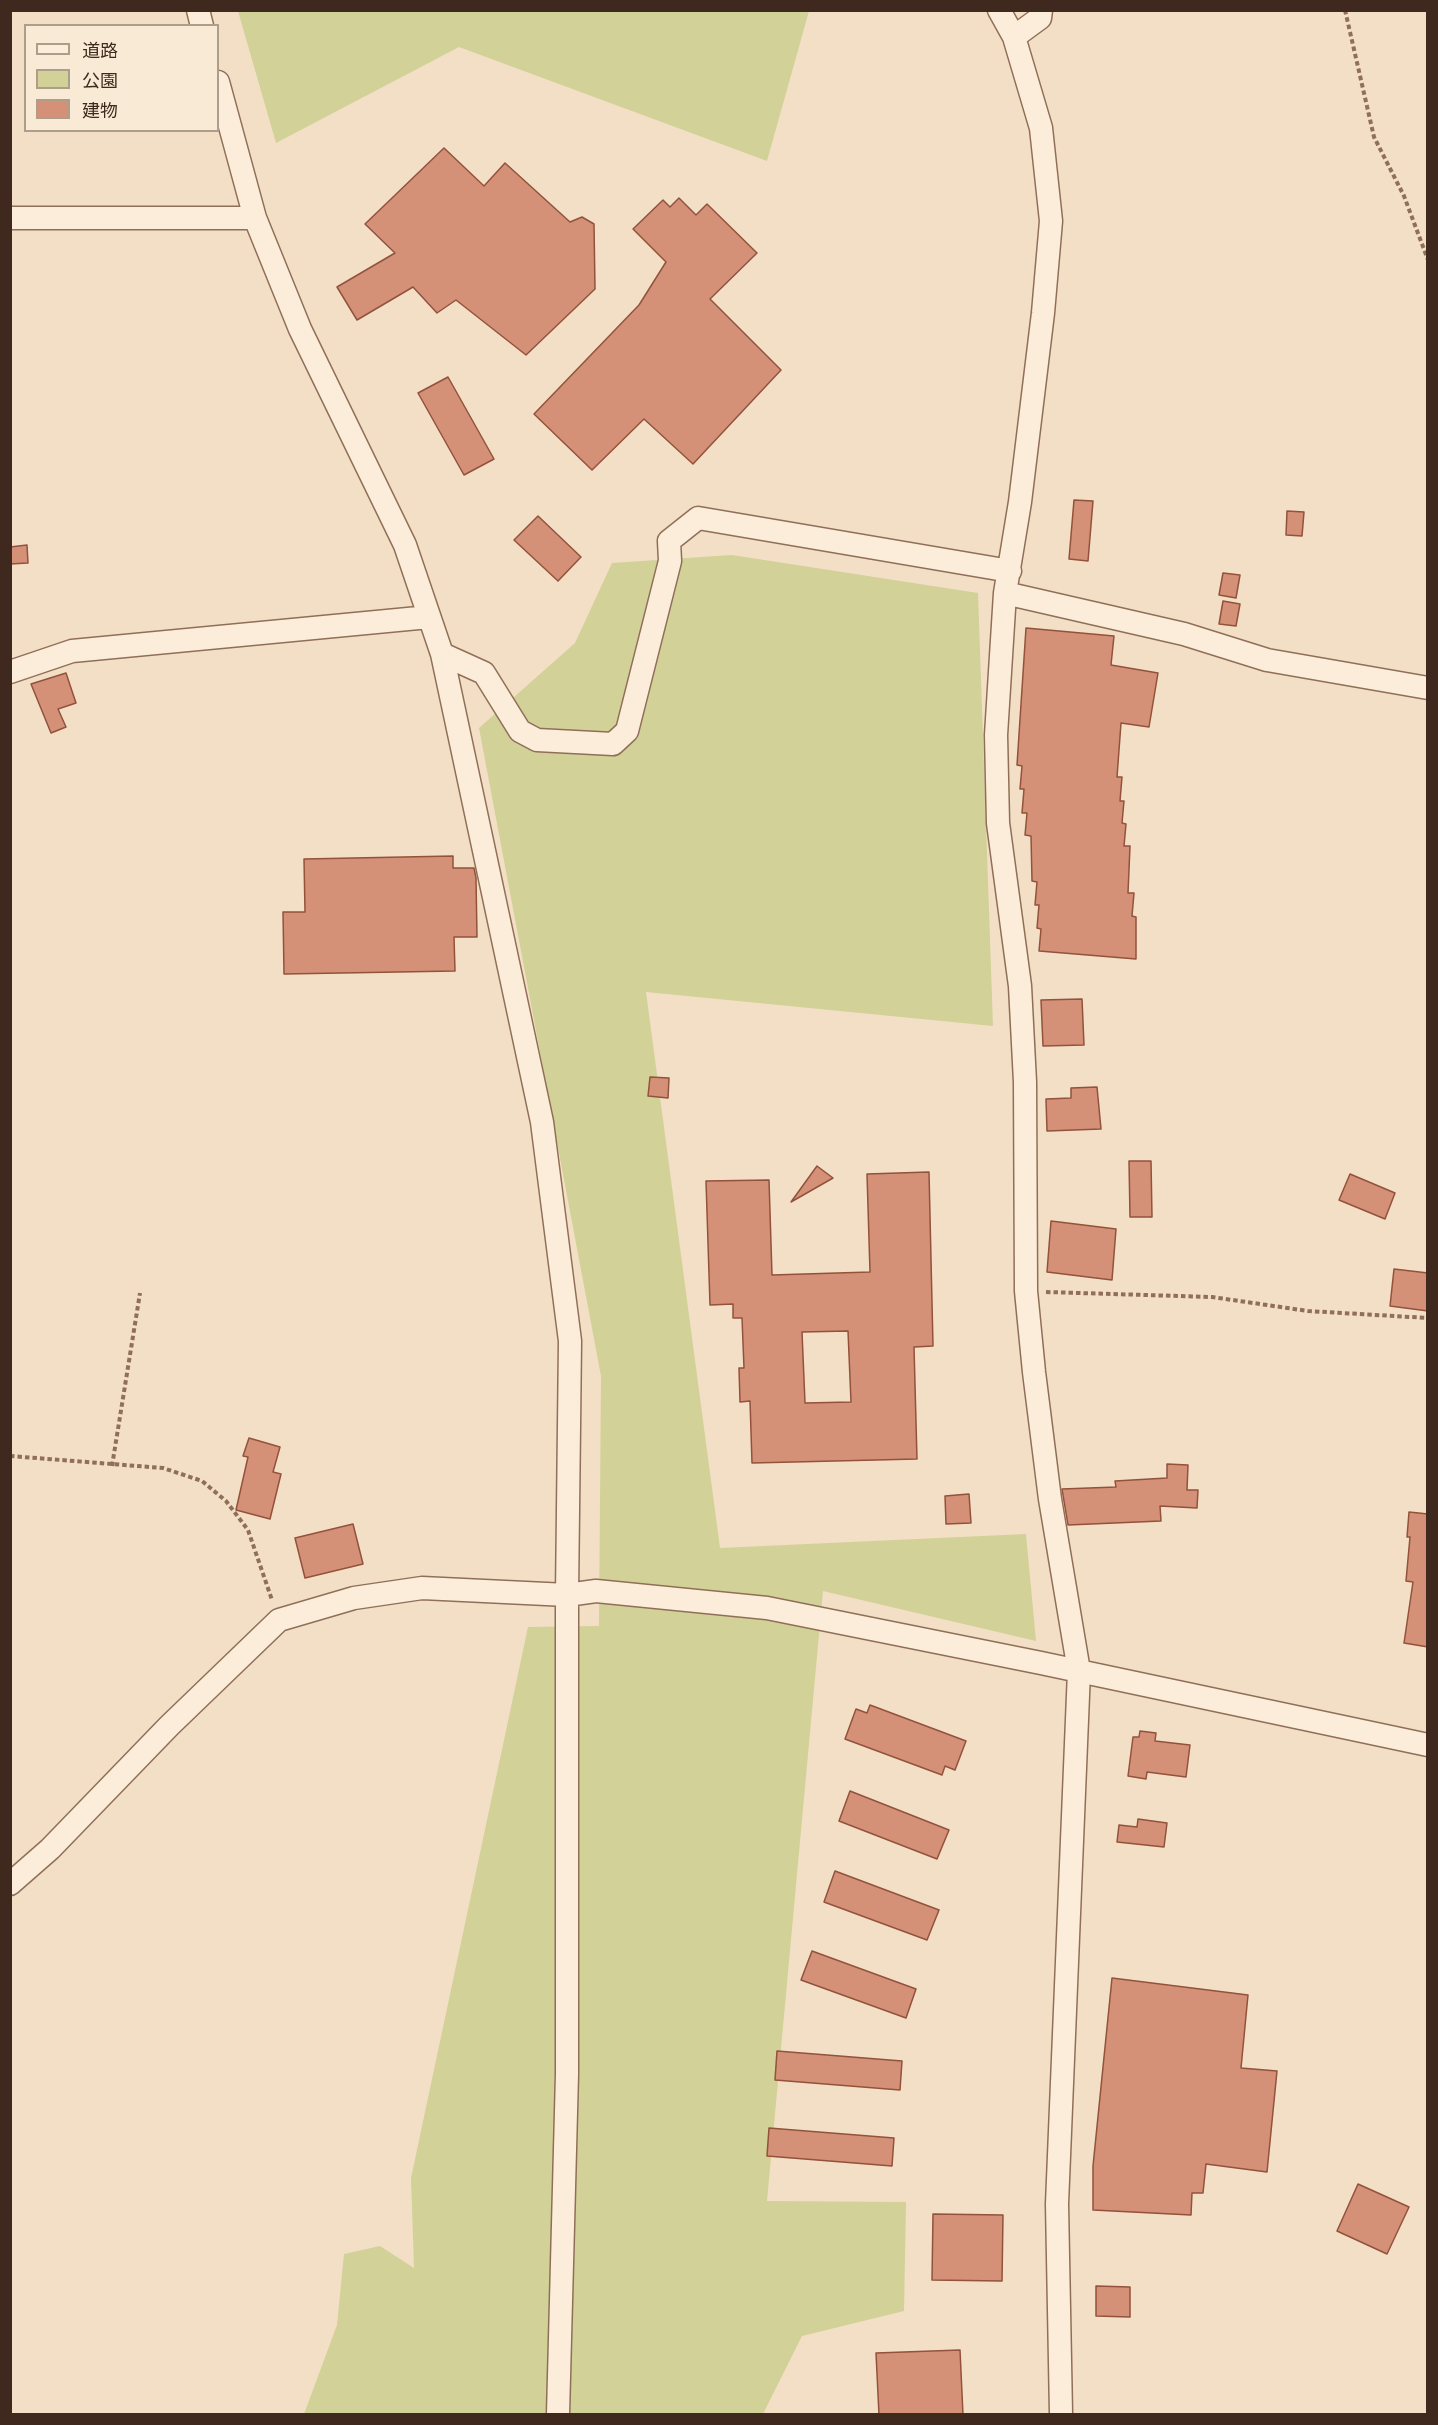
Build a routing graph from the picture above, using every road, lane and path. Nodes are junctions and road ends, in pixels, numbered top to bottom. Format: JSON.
{"nodes":[{"id":1,"x":999,"y":10,"type":"edge"},
{"id":2,"x":1041,"y":10,"type":"edge"},
{"id":3,"x":1345,"y":10,"type":"edge"},
{"id":4,"x":1014,"y":37,"type":"junction"},
{"id":5,"x":219,"y":86,"type":"edge"},
{"id":6,"x":255,"y":218,"type":"junction"},
{"id":7,"x":10,"y":219,"type":"edge"},
{"id":8,"x":1428,"y":260,"type":"edge"},
{"id":9,"x":1010,"y":571,"type":"junction"},
{"id":10,"x":1005,"y":593,"type":"junction"},
{"id":11,"x":429,"y":618,"type":"junction"},
{"id":12,"x":442,"y":654,"type":"junction"},
{"id":13,"x":10,"y":672,"type":"edge"},
{"id":14,"x":1428,"y":688,"type":"edge"},
{"id":15,"x":1026,"y":1291,"type":"junction"},
{"id":16,"x":140,"y":1293,"type":"dead end"},
{"id":17,"x":1428,"y":1318,"type":"edge"},
{"id":18,"x":10,"y":1456,"type":"edge"},
{"id":19,"x":112,"y":1466,"type":"junction"},
{"id":20,"x":567,"y":1594,"type":"junction"},
{"id":21,"x":279,"y":1620,"type":"junction"},
{"id":22,"x":1079,"y":1671,"type":"junction"},
{"id":23,"x":1428,"y":1745,"type":"edge"},
{"id":24,"x":10,"y":1884,"type":"edge"},
{"id":25,"x":558,"y":2415,"type":"edge"},
{"id":26,"x":1061,"y":2415,"type":"edge"}],
"edges":[{"from":1,"to":4,"type":"street"},
{"from":2,"to":4,"type":"street"},
{"from":3,"to":8,"type":"path"},
{"from":4,"to":9,"type":"street"},
{"from":5,"to":6,"type":"street"},
{"from":6,"to":7,"type":"street"},
{"from":6,"to":11,"type":"street"},
{"from":9,"to":10,"type":"street"},
{"from":9,"to":12,"type":"street"},
{"from":10,"to":14,"type":"street"},
{"from":10,"to":15,"type":"street"},
{"from":11,"to":12,"type":"street"},
{"from":11,"to":13,"type":"street"},
{"from":12,"to":20,"type":"street"},
{"from":15,"to":17,"type":"path"},
{"from":15,"to":22,"type":"street"},
{"from":16,"to":19,"type":"path"},
{"from":18,"to":19,"type":"path"},
{"from":19,"to":21,"type":"path"},
{"from":20,"to":21,"type":"street"},
{"from":20,"to":22,"type":"street"},
{"from":20,"to":25,"type":"street"},
{"from":21,"to":24,"type":"street"},
{"from":22,"to":23,"type":"street"},
{"from":22,"to":26,"type":"street"}]}
